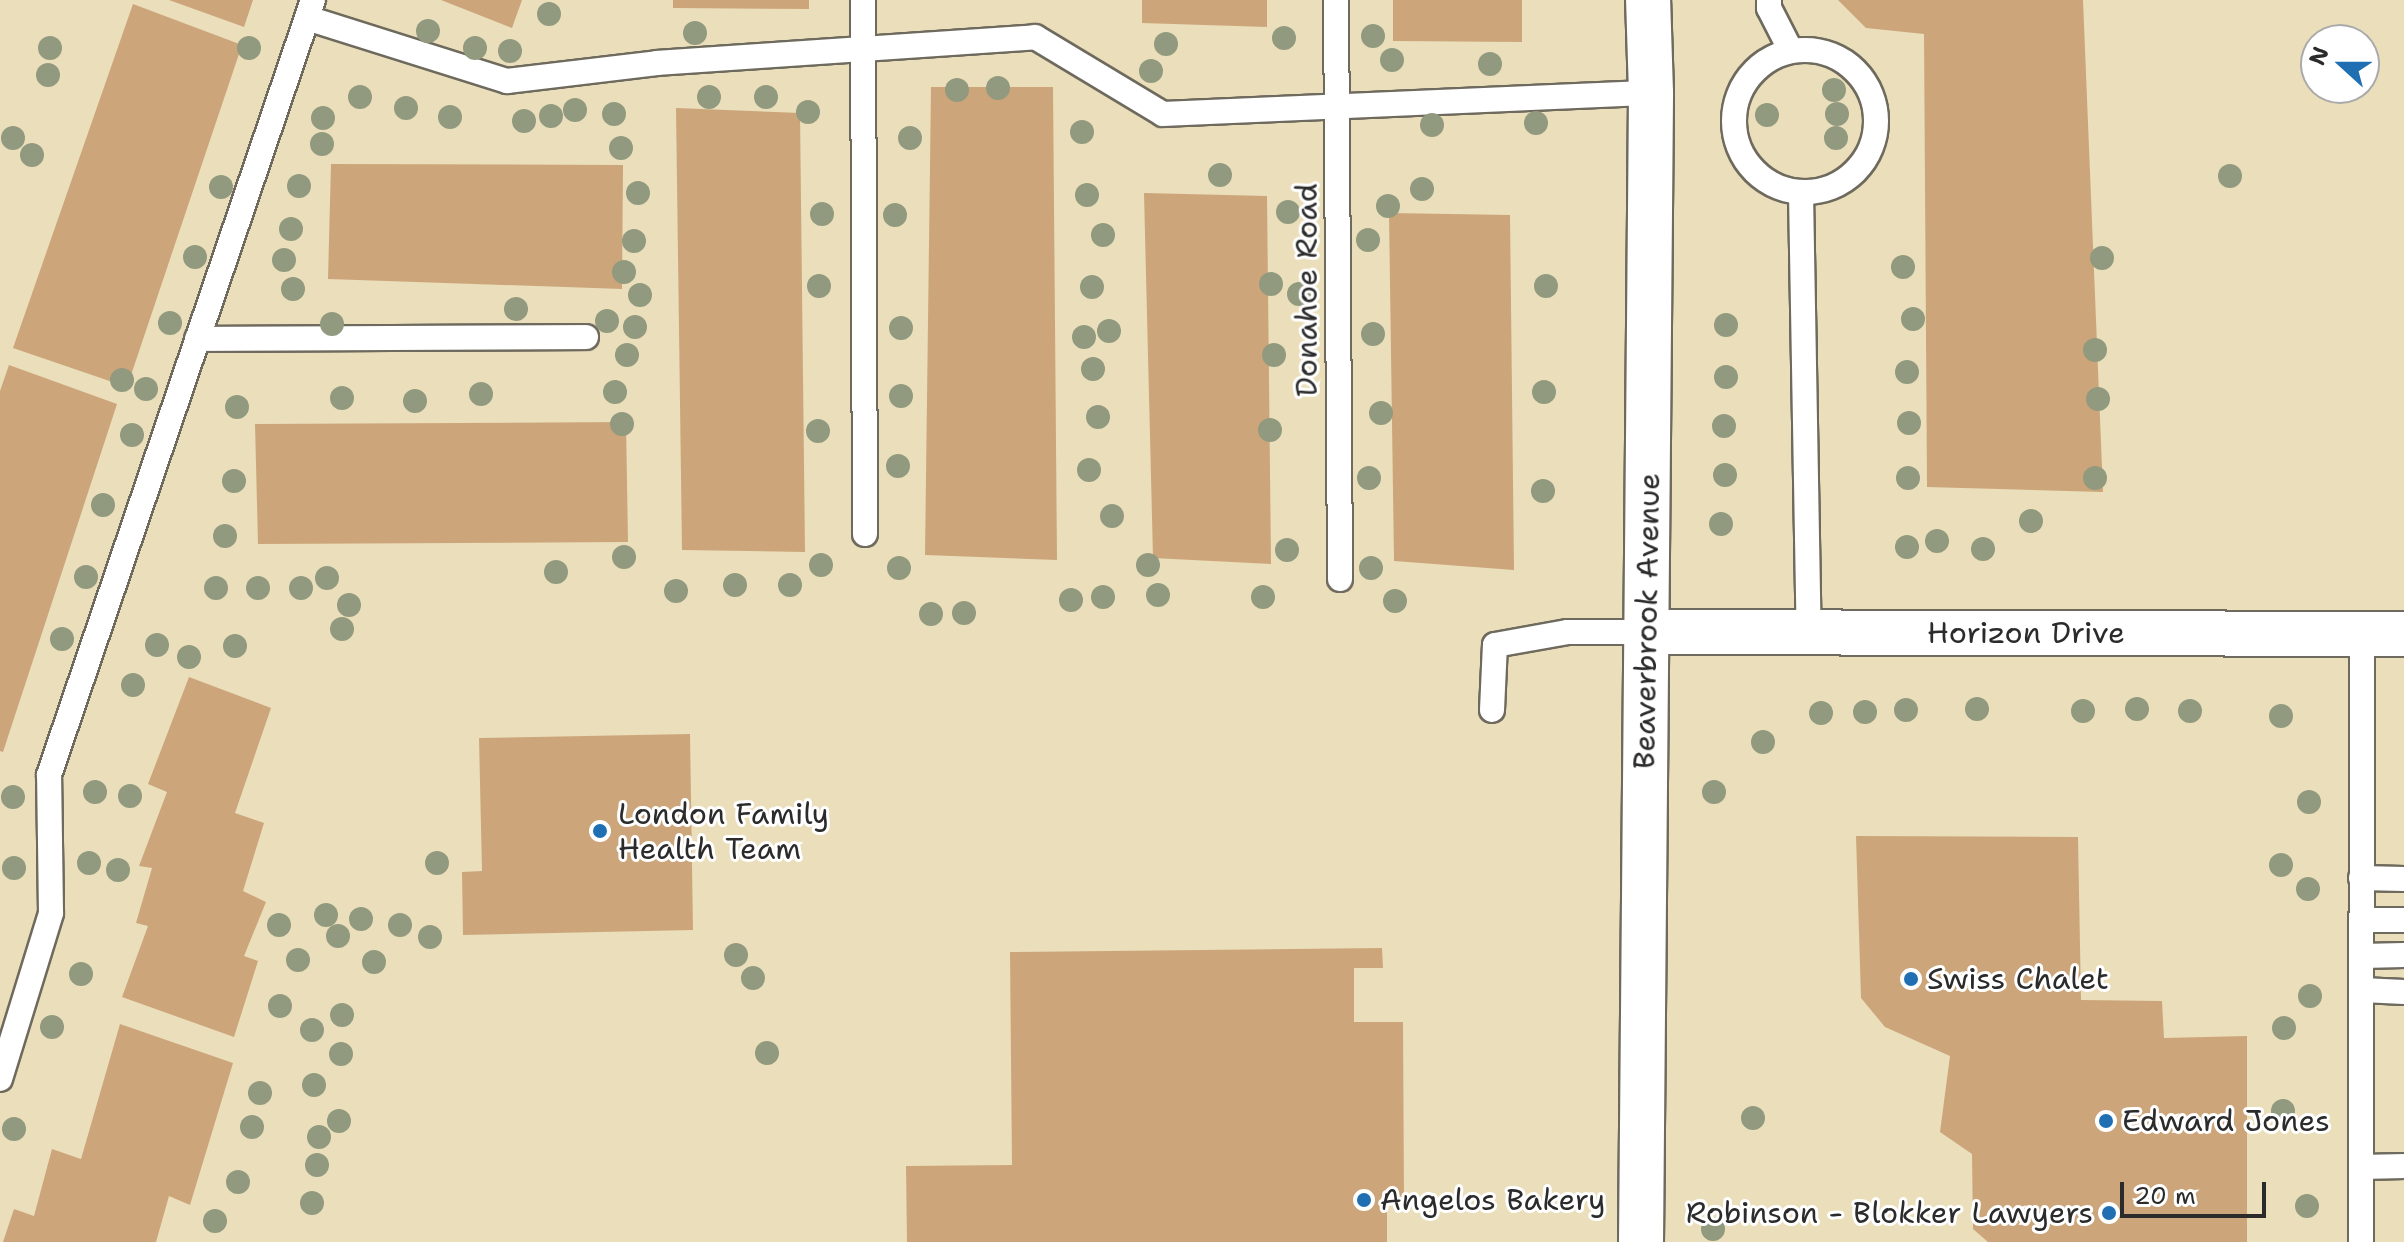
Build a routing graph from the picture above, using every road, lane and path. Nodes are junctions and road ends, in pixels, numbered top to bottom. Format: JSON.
{"nodes":[{"id":1,"x":863,"y":0,"type":"edge"},
{"id":2,"x":1336,"y":0,"type":"edge"},
{"id":3,"x":1648,"y":0,"type":"edge"},
{"id":4,"x":1769,"y":0,"type":"edge"},
{"id":5,"x":310,"y":9,"type":"edge"},
{"id":6,"x":864,"y":49,"type":"junction"},
{"id":7,"x":1791,"y":51,"type":"junction"},
{"id":8,"x":1651,"y":93,"type":"junction"},
{"id":9,"x":1338,"y":106,"type":"junction"},
{"id":10,"x":1801,"y":193,"type":"junction"},
{"id":11,"x":586,"y":337,"type":"dead end"},
{"id":12,"x":197,"y":339,"type":"junction"},
{"id":13,"x":865,"y":534,"type":"dead end"},
{"id":14,"x":1340,"y":579,"type":"dead end"},
{"id":15,"x":1647,"y":632,"type":"junction"},
{"id":16,"x":1809,"y":633,"type":"junction"},
{"id":17,"x":2383,"y":634,"type":"edge"},
{"id":18,"x":1492,"y":710,"type":"dead end"},
{"id":19,"x":2361,"y":878,"type":"junction"},
{"id":20,"x":2404,"y":879,"type":"edge"},
{"id":21,"x":2362,"y":920,"type":"junction"},
{"id":22,"x":2404,"y":920,"type":"edge"},
{"id":23,"x":2404,"y":955,"type":"edge"},
{"id":24,"x":2362,"y":956,"type":"junction"},
{"id":25,"x":2362,"y":990,"type":"junction"},
{"id":26,"x":2404,"y":992,"type":"edge"},
{"id":27,"x":0,"y":1079,"type":"edge"},
{"id":28,"x":2404,"y":1166,"type":"edge"},
{"id":29,"x":2362,"y":1167,"type":"junction"},
{"id":30,"x":1641,"y":1242,"type":"edge"},
{"id":31,"x":2361,"y":1242,"type":"edge"}],
"edges":[{"from":1,"to":6,"type":"lane"},
{"from":2,"to":9,"type":"lane","name":"Donahoe Road"},
{"from":3,"to":8,"type":"street","name":"Beaverbrook Avenue"},
{"from":4,"to":7,"type":"lane"},
{"from":5,"to":6,"type":"lane"},
{"from":5,"to":12,"type":"lane"},
{"from":6,"to":9,"type":"lane"},
{"from":6,"to":13,"type":"lane"},
{"from":7,"to":10,"type":"lane"},
{"from":7,"to":10,"type":"lane"},
{"from":8,"to":9,"type":"lane"},
{"from":8,"to":15,"type":"street","name":"Beaverbrook Avenue"},
{"from":9,"to":14,"type":"lane","name":"Donahoe Road"},
{"from":10,"to":16,"type":"lane"},
{"from":11,"to":12,"type":"lane"},
{"from":12,"to":27,"type":"lane"},
{"from":15,"to":16,"type":"street","name":"Horizon Drive"},
{"from":15,"to":18,"type":"lane"},
{"from":15,"to":30,"type":"street","name":"Beaverbrook Avenue"},
{"from":16,"to":17,"type":"street","name":"Horizon Drive"},
{"from":17,"to":19,"type":"lane"},
{"from":19,"to":20,"type":"lane"},
{"from":19,"to":21,"type":"lane"},
{"from":21,"to":22,"type":"lane"},
{"from":21,"to":24,"type":"lane"},
{"from":23,"to":24,"type":"lane"},
{"from":24,"to":25,"type":"lane"},
{"from":25,"to":26,"type":"lane"},
{"from":25,"to":29,"type":"lane"},
{"from":28,"to":29,"type":"lane"},
{"from":29,"to":31,"type":"lane"}]}
